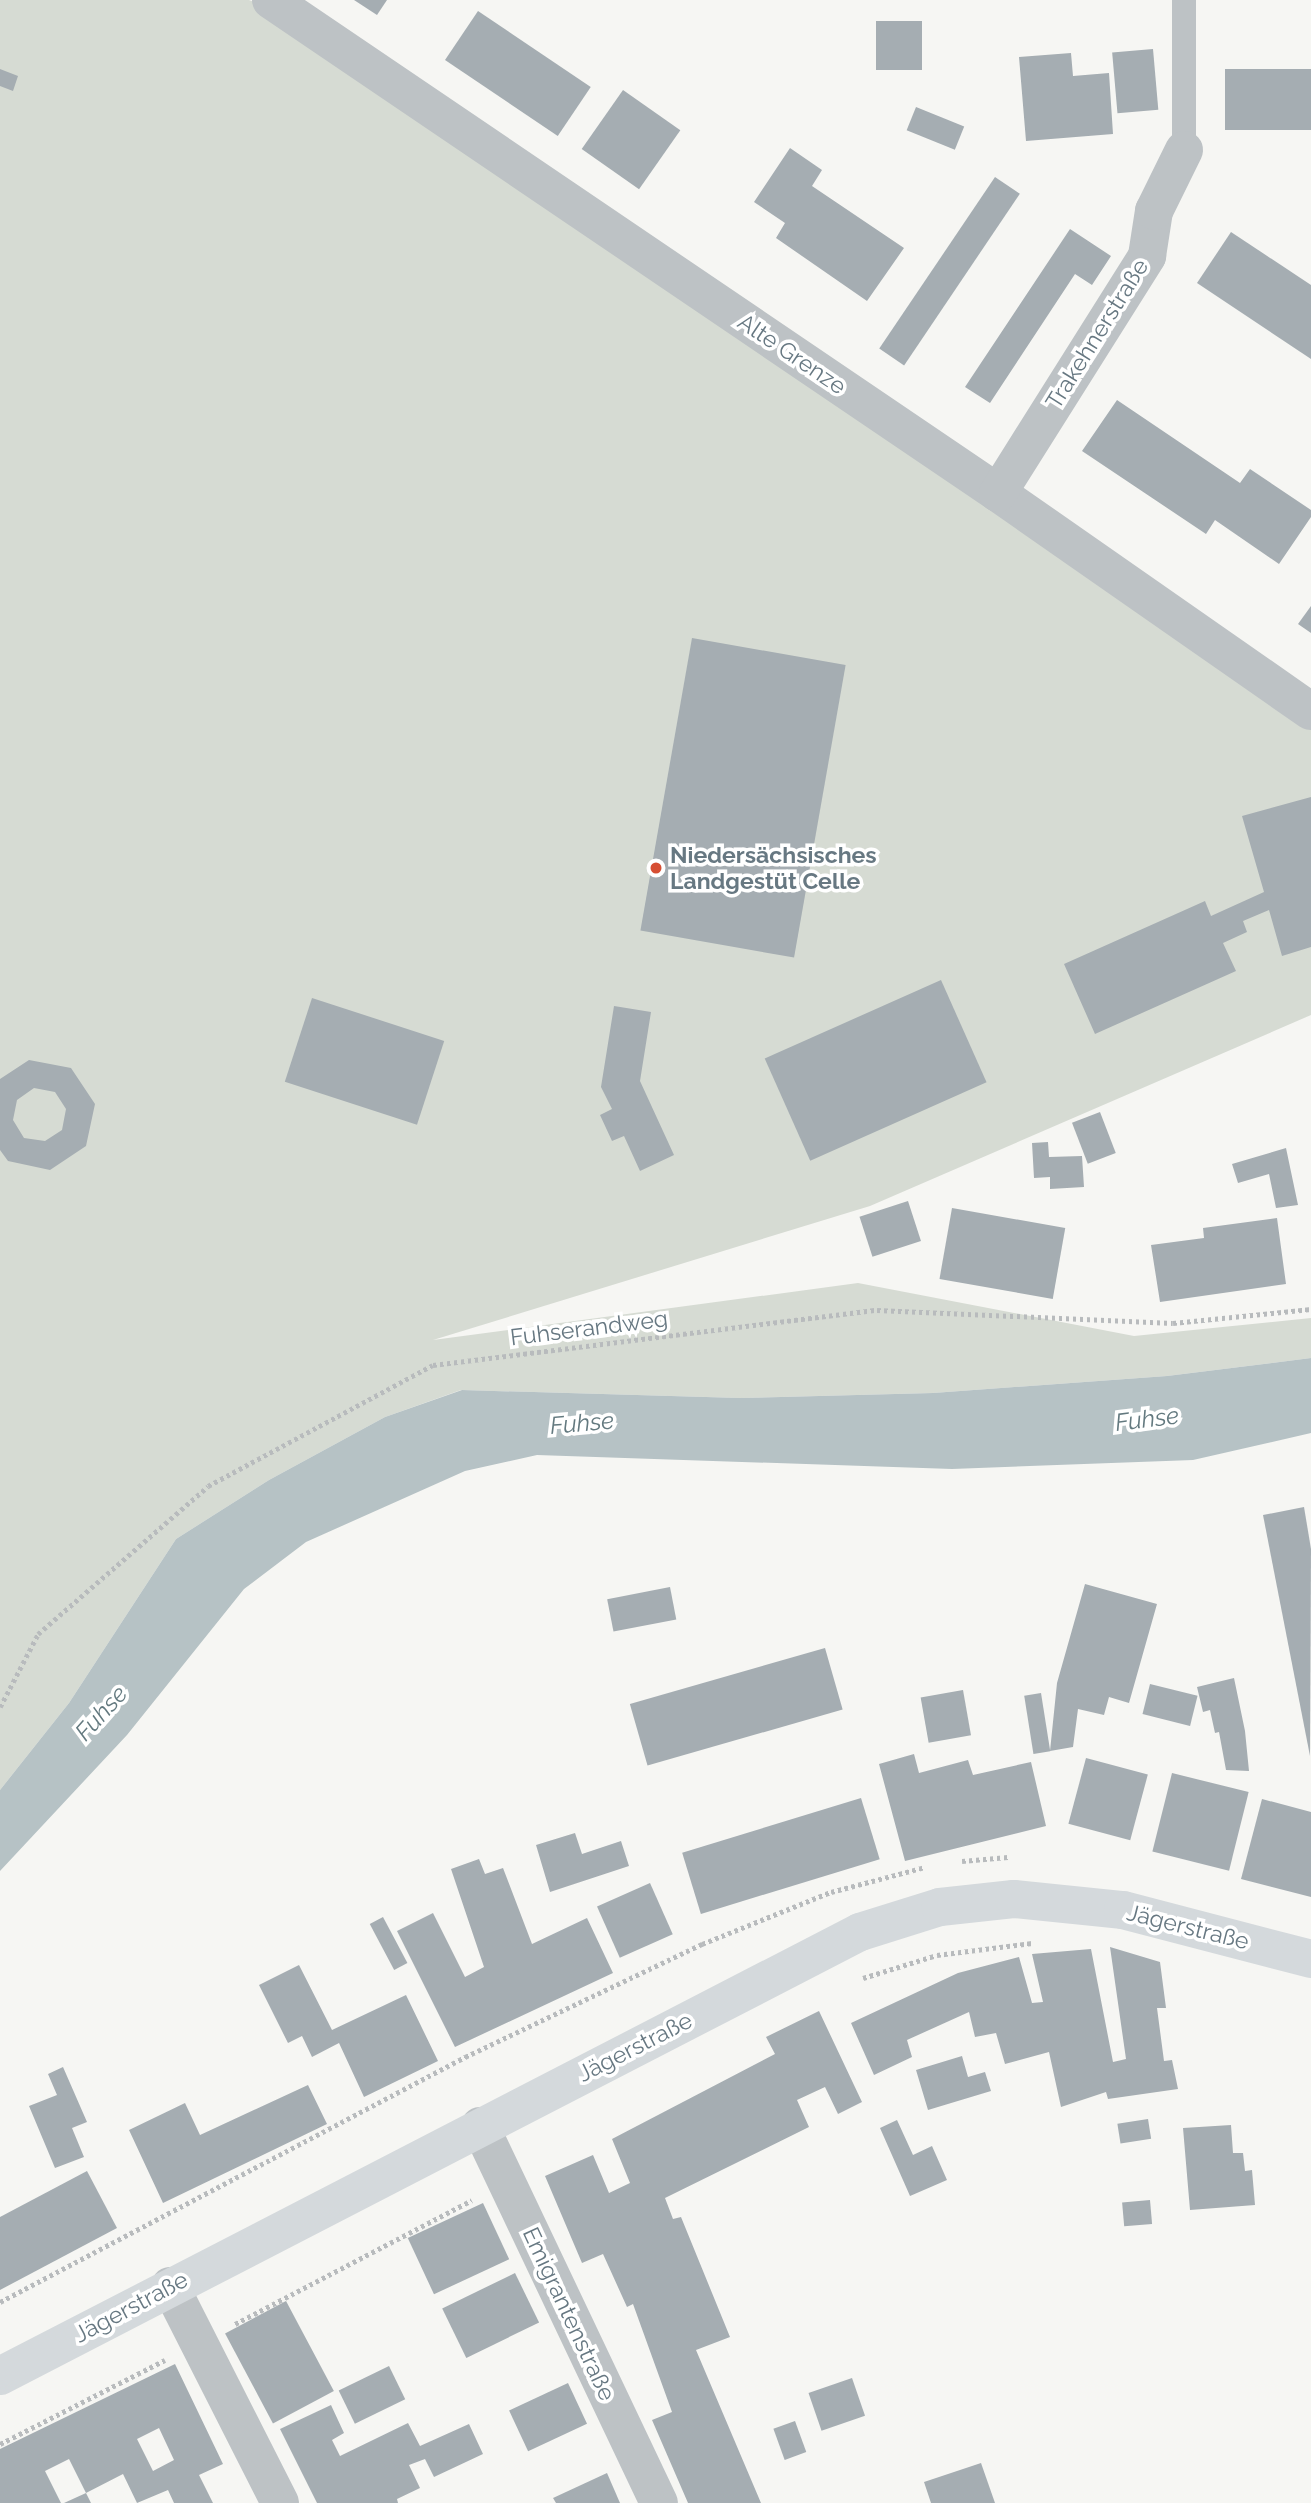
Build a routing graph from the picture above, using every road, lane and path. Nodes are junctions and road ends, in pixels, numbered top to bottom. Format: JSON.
{"nodes":[{"id":1,"x":271,"y":0,"type":"edge"},
{"id":2,"x":1184,"y":0,"type":"edge"},
{"id":3,"x":1184,"y":150,"type":"joint"},
{"id":4,"x":998,"y":493,"type":"junction"},
{"id":5,"x":1311,"y":711,"type":"edge"},
{"id":6,"x":1311,"y":1309,"type":"edge"},
{"id":7,"x":0,"y":1707,"type":"edge"},
{"id":8,"x":1020,"y":1858,"type":"dead end"},
{"id":9,"x":956,"y":1862,"type":"dead end"},
{"id":10,"x":929,"y":1866,"type":"dead end"},
{"id":11,"x":1045,"y":1942,"type":"dead end"},
{"id":12,"x":1311,"y":1959,"type":"edge"},
{"id":13,"x":861,"y":1979,"type":"dead end"},
{"id":14,"x":480,"y":2126,"type":"junction"},
{"id":15,"x":504,"y":2176,"type":"junction"},
{"id":16,"x":170,"y":2286,"type":"junction"},
{"id":17,"x":0,"y":2301,"type":"edge"},
{"id":18,"x":199,"y":2343,"type":"junction"},
{"id":19,"x":0,"y":2376,"type":"edge"},
{"id":20,"x":0,"y":2444,"type":"edge"},
{"id":21,"x":280,"y":2503,"type":"edge"},
{"id":22,"x":659,"y":2503,"type":"edge"}],
"edges":[{"from":1,"to":4,"type":"street","name":"Alte Grenze"},
{"from":2,"to":3,"type":"lane","name":"Trakehnerstraße"},
{"from":3,"to":4,"type":"street","name":"Trakehnerstraße"},
{"from":4,"to":5,"type":"street","name":"Alte Grenze"},
{"from":6,"to":7,"type":"path","name":"Fuhserandweg"},
{"from":8,"to":9,"type":"path"},
{"from":10,"to":17,"type":"path"},
{"from":11,"to":13,"type":"path"},
{"from":12,"to":14,"type":"street","name":"Jägerstraße"},
{"from":14,"to":15,"type":"street","name":"Emigrantenstraße"},
{"from":14,"to":16,"type":"street","name":"Jägerstraße"},
{"from":15,"to":18,"type":"path"},
{"from":15,"to":22,"type":"street","name":"Emigrantenstraße"},
{"from":16,"to":18,"type":"street"},
{"from":16,"to":19,"type":"street","name":"Jägerstraße"},
{"from":18,"to":20,"type":"path"},
{"from":18,"to":21,"type":"street"}]}
